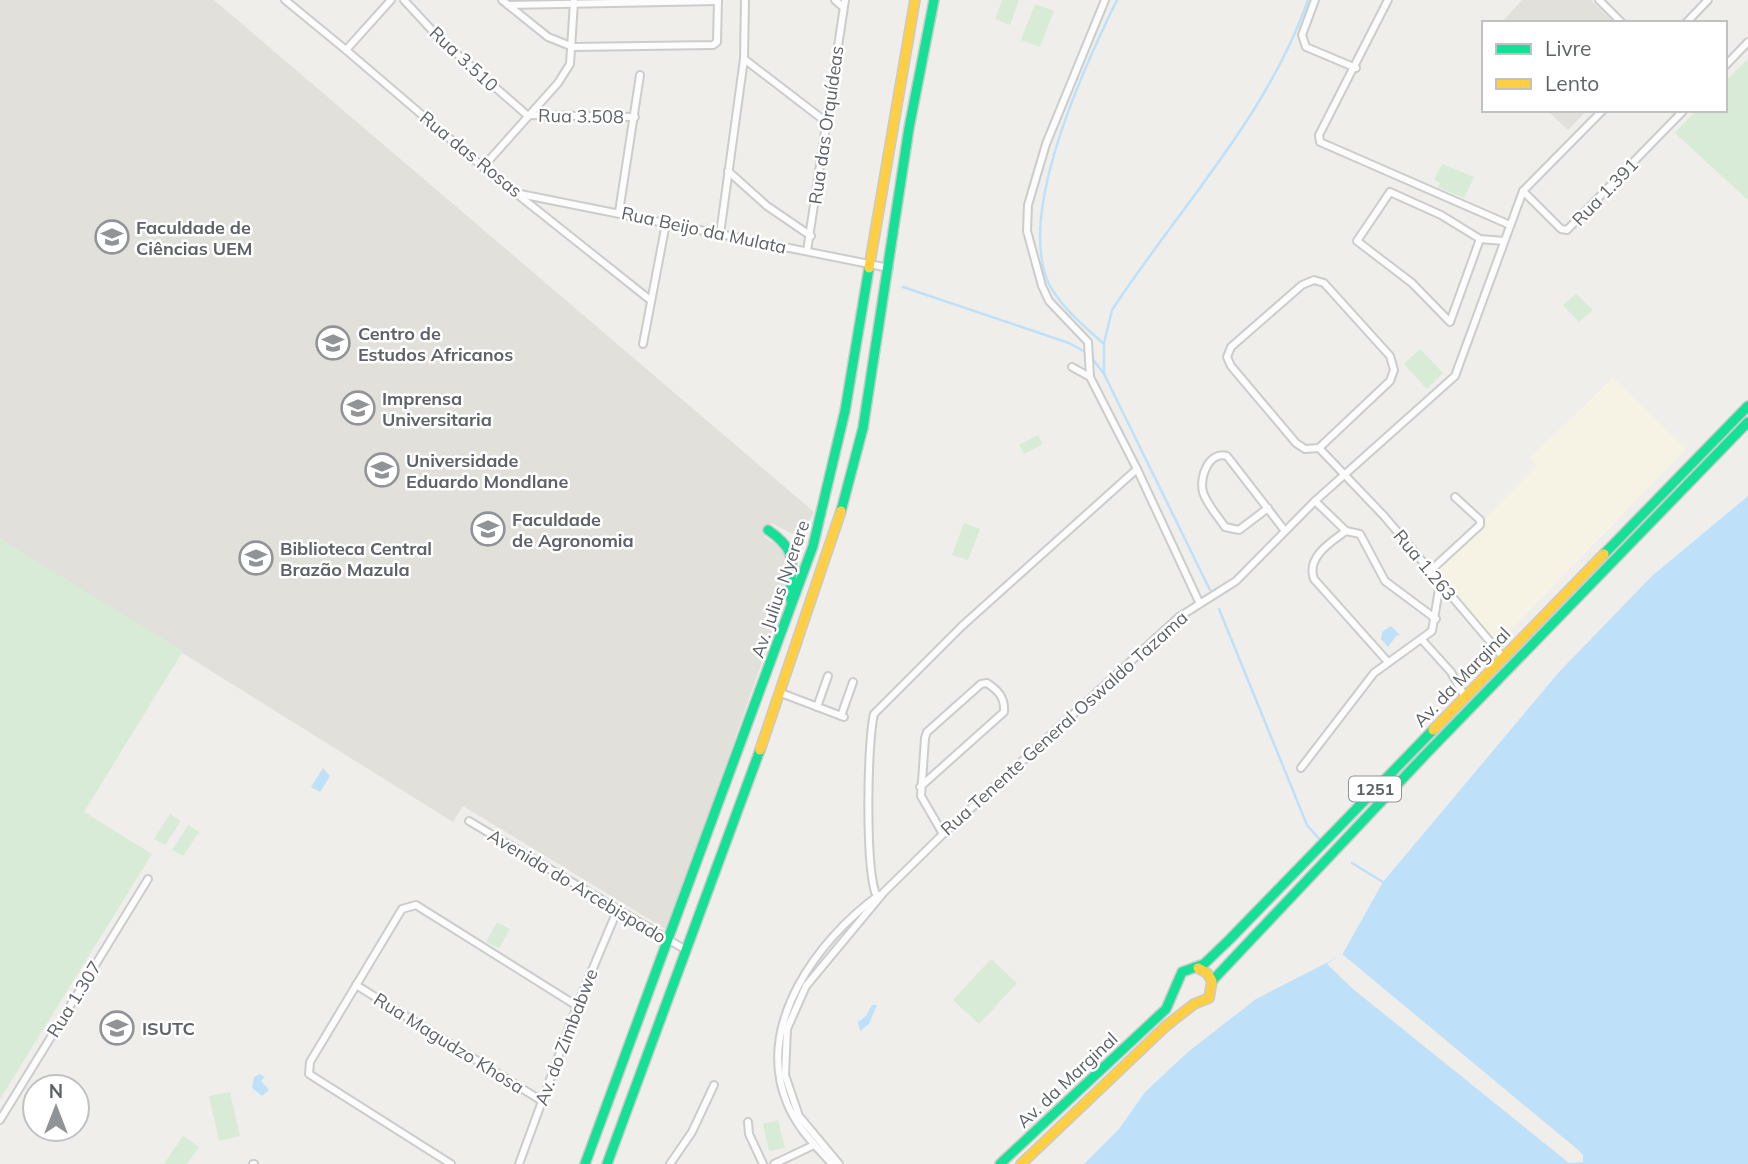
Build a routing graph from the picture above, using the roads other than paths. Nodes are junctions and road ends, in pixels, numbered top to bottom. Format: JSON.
{"nodes":[{"id":1,"x":285,"y":0,"type":"edge"},
{"id":2,"x":391,"y":0,"type":"edge"},
{"id":3,"x":404,"y":0,"type":"edge"},
{"id":4,"x":745,"y":0,"type":"edge"},
{"id":5,"x":835,"y":0,"type":"edge"},
{"id":6,"x":915,"y":0,"type":"edge"},
{"id":7,"x":934,"y":0,"type":"edge"},
{"id":8,"x":1105,"y":0,"type":"edge"},
{"id":9,"x":1315,"y":0,"type":"edge"},
{"id":10,"x":1388,"y":0,"type":"edge"},
{"id":11,"x":1599,"y":0,"type":"edge"},
{"id":12,"x":1612,"y":0,"type":"edge"},
{"id":13,"x":1708,"y":0,"type":"edge"},
{"id":14,"x":718,"y":1,"type":"edge"},
{"id":15,"x":505,"y":2,"type":"edge"},
{"id":16,"x":574,"y":2,"type":"edge"},
{"id":17,"x":844,"y":3,"type":"edge"},
{"id":18,"x":1606,"y":6,"type":"junction"},
{"id":19,"x":1620,"y":21,"type":"edge"},
{"id":20,"x":1688,"y":21,"type":"edge"},
{"id":21,"x":1748,"y":42,"type":"edge"},
{"id":22,"x":573,"y":47,"type":"junction"},
{"id":23,"x":346,"y":50,"type":"junction"},
{"id":24,"x":744,"y":59,"type":"junction"},
{"id":25,"x":1727,"y":64,"type":"edge"},
{"id":26,"x":1356,"y":68,"type":"junction"},
{"id":27,"x":640,"y":75,"type":"dead end"},
{"id":28,"x":1601,"y":112,"type":"edge"},
{"id":29,"x":1682,"y":112,"type":"edge"},
{"id":30,"x":527,"y":115,"type":"junction"},
{"id":31,"x":635,"y":117,"type":"junction"},
{"id":32,"x":825,"y":121,"type":"junction"},
{"id":33,"x":483,"y":167,"type":"junction"},
{"id":34,"x":728,"y":171,"type":"junction"},
{"id":35,"x":1523,"y":191,"type":"junction"},
{"id":36,"x":519,"y":193,"type":"junction"},
{"id":37,"x":619,"y":212,"type":"junction"},
{"id":38,"x":666,"y":223,"type":"junction"},
{"id":39,"x":1510,"y":225,"type":"junction"},
{"id":40,"x":720,"y":234,"type":"junction"},
{"id":41,"x":811,"y":236,"type":"junction"},
{"id":42,"x":1480,"y":239,"type":"junction"},
{"id":43,"x":1504,"y":241,"type":"junction"},
{"id":44,"x":807,"y":251,"type":"junction"},
{"id":45,"x":869,"y":263,"type":"junction"},
{"id":46,"x":889,"y":268,"type":"junction"},
{"id":47,"x":649,"y":299,"type":"junction"},
{"id":48,"x":643,"y":344,"type":"dead end"},
{"id":49,"x":1072,"y":367,"type":"dead end"},
{"id":50,"x":1090,"y":377,"type":"junction"},
{"id":51,"x":1748,"y":406,"type":"edge"},
{"id":52,"x":1748,"y":422,"type":"edge"},
{"id":53,"x":1319,"y":448,"type":"junction"},
{"id":54,"x":1137,"y":468,"type":"junction"},
{"id":55,"x":1343,"y":476,"type":"junction"},
{"id":56,"x":1142,"y":480,"type":"junction"},
{"id":57,"x":1122,"y":481,"type":"junction"},
{"id":58,"x":1455,"y":497,"type":"dead end"},
{"id":59,"x":1315,"y":501,"type":"junction"},
{"id":60,"x":1268,"y":508,"type":"junction"},
{"id":61,"x":768,"y":530,"type":"dead end"},
{"id":62,"x":1285,"y":531,"type":"junction"},
{"id":63,"x":1346,"y":531,"type":"junction"},
{"id":64,"x":1430,"y":571,"type":"junction"},
{"id":65,"x":1440,"y":583,"type":"junction"},
{"id":66,"x":1199,"y":602,"type":"junction"},
{"id":67,"x":791,"y":607,"type":"junction"},
{"id":68,"x":1436,"y":620,"type":"junction"},
{"id":69,"x":1423,"y":641,"type":"junction"},
{"id":70,"x":1503,"y":657,"type":"junction"},
{"id":71,"x":1388,"y":662,"type":"junction"},
{"id":72,"x":828,"y":676,"type":"dead end"},
{"id":73,"x":853,"y":682,"type":"dead end"},
{"id":74,"x":781,"y":693,"type":"junction"},
{"id":75,"x":1465,"y":697,"type":"junction"},
{"id":76,"x":817,"y":707,"type":"junction"},
{"id":77,"x":1301,"y":768,"type":"dead end"},
{"id":78,"x":920,"y":787,"type":"junction"},
{"id":79,"x":469,"y":821,"type":"dead end"},
{"id":80,"x":943,"y":834,"type":"junction"},
{"id":81,"x":148,"y":879,"type":"dead end"},
{"id":82,"x":884,"y":892,"type":"junction"},
{"id":83,"x":877,"y":897,"type":"junction"},
{"id":84,"x":617,"y":911,"type":"junction"},
{"id":85,"x":667,"y":940,"type":"junction"},
{"id":86,"x":686,"y":950,"type":"junction"},
{"id":87,"x":1198,"y":968,"type":"junction"},
{"id":88,"x":1212,"y":981,"type":"junction"},
{"id":89,"x":1176,"y":983,"type":"junction"},
{"id":90,"x":356,"y":985,"type":"junction"},
{"id":91,"x":1194,"y":1004,"type":"junction"},
{"id":92,"x":577,"y":1006,"type":"junction"},
{"id":93,"x":714,"y":1085,"type":"dead end"},
{"id":94,"x":542,"y":1101,"type":"junction"},
{"id":95,"x":0,"y":1120,"type":"edge"},
{"id":96,"x":748,"y":1122,"type":"dead end"},
{"id":97,"x":814,"y":1145,"type":"junction"},
{"id":98,"x":451,"y":1164,"type":"edge"},
{"id":99,"x":519,"y":1164,"type":"edge"},
{"id":100,"x":585,"y":1164,"type":"edge"},
{"id":101,"x":607,"y":1164,"type":"edge"},
{"id":102,"x":670,"y":1164,"type":"edge"},
{"id":103,"x":763,"y":1164,"type":"edge"},
{"id":104,"x":774,"y":1164,"type":"edge"},
{"id":105,"x":832,"y":1164,"type":"edge"},
{"id":106,"x":839,"y":1164,"type":"edge"},
{"id":107,"x":1000,"y":1164,"type":"edge"},
{"id":108,"x":1021,"y":1164,"type":"edge"}],
"edges":[{"from":1,"to":23,"type":"street","name":"Rua das Rosas"},
{"from":2,"to":23,"type":"street"},
{"from":3,"to":30,"type":"street","name":"Rua 3.510"},
{"from":4,"to":24,"type":"street"},
{"from":5,"to":17,"type":"street"},
{"from":6,"to":45,"type":"main road","name":"Av. Julius Nyerere"},
{"from":7,"to":46,"type":"main road","name":"Av. Julius Nyerere"},
{"from":8,"to":50,"type":"street"},
{"from":9,"to":26,"type":"street"},
{"from":10,"to":26,"type":"street"},
{"from":11,"to":18,"type":"street"},
{"from":12,"to":18,"type":"street"},
{"from":13,"to":20,"type":"street"},
{"from":14,"to":16,"type":"street"},
{"from":14,"to":22,"type":"street"},
{"from":15,"to":16,"type":"street"},
{"from":15,"to":22,"type":"street"},
{"from":16,"to":22,"type":"street"},
{"from":17,"to":32,"type":"street","name":"Rua das Orquídeas"},
{"from":18,"to":19,"type":"street"},
{"from":21,"to":25,"type":"street"},
{"from":22,"to":30,"type":"street"},
{"from":23,"to":33,"type":"street","name":"Rua das Rosas"},
{"from":24,"to":32,"type":"street"},
{"from":24,"to":34,"type":"street"},
{"from":26,"to":39,"type":"street"},
{"from":27,"to":31,"type":"street"},
{"from":28,"to":35,"type":"street","name":"Rua Tenente General Oswaldo Tazama"},
{"from":29,"to":35,"type":"street","name":"Rua 1.391"},
{"from":30,"to":31,"type":"street","name":"Rua 3.508"},
{"from":30,"to":33,"type":"street"},
{"from":31,"to":37,"type":"street"},
{"from":32,"to":41,"type":"street","name":"Rua das Orquídeas"},
{"from":33,"to":36,"type":"street","name":"Rua das Rosas"},
{"from":34,"to":40,"type":"street"},
{"from":34,"to":41,"type":"street"},
{"from":35,"to":39,"type":"street","name":"Rua Tenente General Oswaldo Tazama"},
{"from":36,"to":37,"type":"street","name":"Rua Beijo da Mulata"},
{"from":36,"to":47,"type":"street","name":"Rua das Rosas"},
{"from":37,"to":38,"type":"street","name":"Rua Beijo da Mulata"},
{"from":38,"to":40,"type":"street","name":"Rua Beijo da Mulata"},
{"from":38,"to":47,"type":"street"},
{"from":39,"to":43,"type":"street","name":"Rua Tenente General Oswaldo Tazama"},
{"from":40,"to":44,"type":"street","name":"Rua Beijo da Mulata"},
{"from":41,"to":44,"type":"street","name":"Rua das Orquídeas"},
{"from":42,"to":42,"type":"street"},
{"from":42,"to":43,"type":"street"},
{"from":43,"to":55,"type":"street","name":"Rua Tenente General Oswaldo Tazama"},
{"from":44,"to":45,"type":"street","name":"Rua Beijo da Mulata"},
{"from":45,"to":46,"type":"street","name":"Rua Beijo da Mulata"},
{"from":45,"to":67,"type":"main road","name":"Av. Julius Nyerere"},
{"from":46,"to":74,"type":"main road","name":"Av. Julius Nyerere"},
{"from":47,"to":48,"type":"street"},
{"from":49,"to":50,"type":"street"},
{"from":50,"to":54,"type":"street"},
{"from":51,"to":70,"type":"main road","name":"Av. da Marginal","number":"1251"},
{"from":52,"to":88,"type":"main road","name":"Av. da Marginal","number":"1251"},
{"from":53,"to":53,"type":"street"},
{"from":53,"to":55,"type":"street","name":"Rua 1.263"},
{"from":54,"to":56,"type":"street"},
{"from":54,"to":57,"type":"street"},
{"from":55,"to":59,"type":"street","name":"Rua Tenente General Oswaldo Tazama"},
{"from":55,"to":64,"type":"street","name":"Rua 1.263"},
{"from":56,"to":57,"type":"street"},
{"from":56,"to":66,"type":"street"},
{"from":57,"to":83,"type":"street"},
{"from":58,"to":64,"type":"street"},
{"from":59,"to":62,"type":"street","name":"Rua Tenente General Oswaldo Tazama"},
{"from":59,"to":63,"type":"street"},
{"from":60,"to":60,"type":"street"},
{"from":60,"to":62,"type":"street"},
{"from":61,"to":67,"type":"main road"},
{"from":62,"to":66,"type":"street","name":"Rua Tenente General Oswaldo Tazama"},
{"from":63,"to":68,"type":"street"},
{"from":63,"to":71,"type":"street"},
{"from":64,"to":65,"type":"street","name":"Rua 1.263"},
{"from":65,"to":68,"type":"street"},
{"from":65,"to":70,"type":"street","name":"Rua 1.263"},
{"from":66,"to":80,"type":"street","name":"Rua Tenente General Oswaldo Tazama"},
{"from":67,"to":85,"type":"main road","name":"Av. Julius Nyerere"},
{"from":68,"to":69,"type":"street"},
{"from":69,"to":71,"type":"street"},
{"from":69,"to":75,"type":"street"},
{"from":70,"to":75,"type":"main road","name":"Av. da Marginal","number":"1251"},
{"from":71,"to":77,"type":"street"},
{"from":72,"to":76,"type":"street"},
{"from":73,"to":76,"type":"street"},
{"from":74,"to":76,"type":"street"},
{"from":74,"to":86,"type":"main road","name":"Av. Julius Nyerere"},
{"from":75,"to":87,"type":"main road","name":"Av. da Marginal","number":"1251"},
{"from":78,"to":78,"type":"street"},
{"from":78,"to":80,"type":"street"},
{"from":79,"to":84,"type":"street","name":"Avenida do Arcebispado"},
{"from":80,"to":82,"type":"street","name":"Rua Tenente General Oswaldo Tazama"},
{"from":81,"to":95,"type":"street","name":"Rua 1.307"},
{"from":82,"to":83,"type":"street","name":"Rua Tenente General Oswaldo Tazama"},
{"from":82,"to":106,"type":"street","name":"Rua Tenente General Oswaldo Tazama"},
{"from":83,"to":97,"type":"street","name":"Rua Tenente General Oswaldo Tazama"},
{"from":84,"to":85,"type":"street","name":"Avenida do Arcebispado"},
{"from":84,"to":92,"type":"street","name":"Av. do Zimbabwe"},
{"from":85,"to":86,"type":"street","name":"Avenida do Arcebispado"},
{"from":85,"to":100,"type":"main road","name":"Av. Julius Nyerere"},
{"from":86,"to":101,"type":"main road","name":"Av. Julius Nyerere"},
{"from":87,"to":88,"type":"main road"},
{"from":87,"to":89,"type":"main road","name":"Av. da Marginal","number":"1251"},
{"from":88,"to":91,"type":"main road","name":"Av. da Marginal","number":"1251"},
{"from":89,"to":91,"type":"main road"},
{"from":89,"to":107,"type":"main road","name":"Av. da Marginal","number":"1251"},
{"from":90,"to":92,"type":"street"},
{"from":90,"to":94,"type":"street","name":"Rua Magudzo Khosa"},
{"from":90,"to":98,"type":"street"},
{"from":91,"to":108,"type":"main road","name":"Av. da Marginal","number":"1251"},
{"from":92,"to":94,"type":"street","name":"Av. do Zimbabwe"},
{"from":93,"to":102,"type":"street"},
{"from":94,"to":99,"type":"street","name":"Av. do Zimbabwe"},
{"from":96,"to":103,"type":"street"},
{"from":97,"to":104,"type":"street"},
{"from":97,"to":105,"type":"street","name":"Rua Tenente General Oswaldo Tazama"}]}
